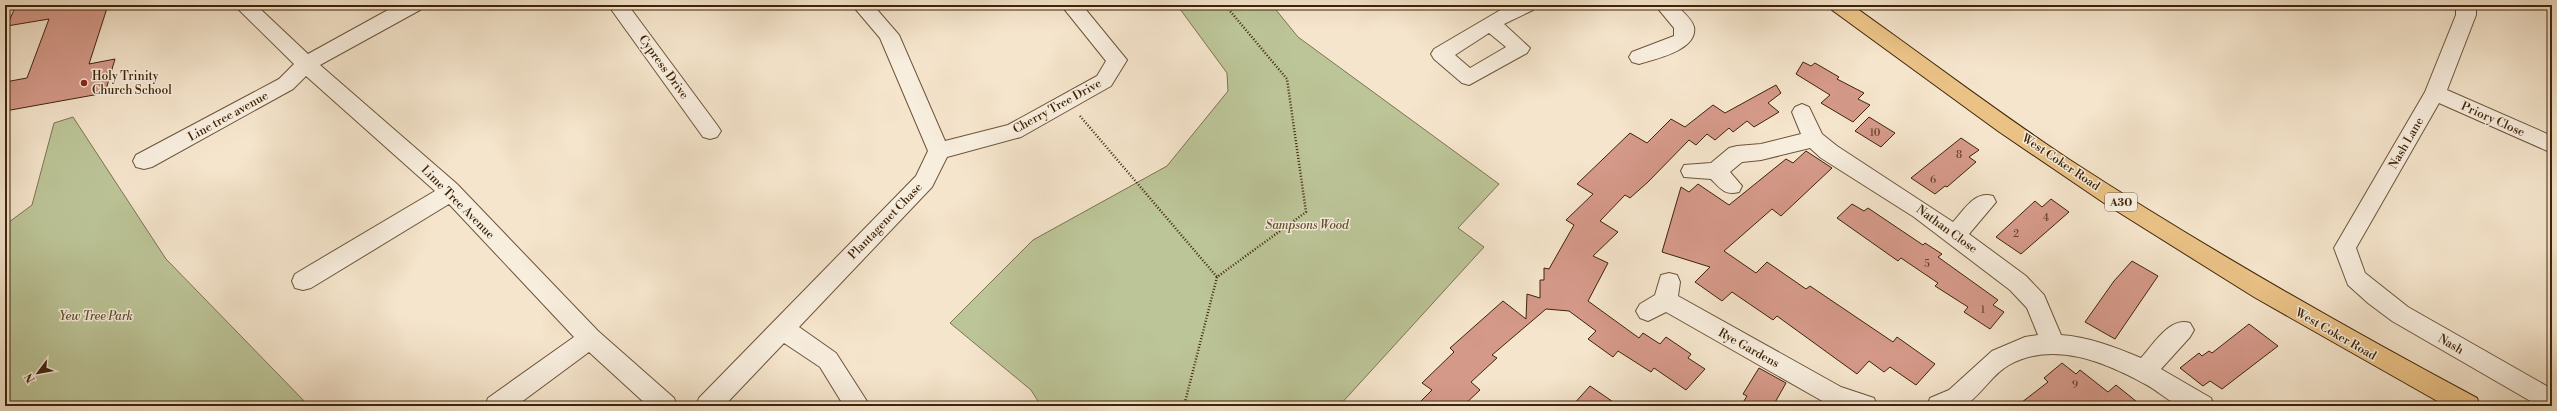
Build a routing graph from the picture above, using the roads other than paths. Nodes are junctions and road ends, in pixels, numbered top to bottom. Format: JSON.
{"nodes":[{"id":1,"x":244,"y":5,"type":"edge"},
{"id":2,"x":413,"y":5,"type":"edge"},
{"id":3,"x":618,"y":5,"type":"edge"},
{"id":4,"x":862,"y":5,"type":"edge"},
{"id":5,"x":1071,"y":5,"type":"edge"},
{"id":6,"x":1526,"y":5,"type":"edge"},
{"id":7,"x":1665,"y":5,"type":"edge"},
{"id":8,"x":1839,"y":5,"type":"edge"},
{"id":9,"x":2466,"y":5,"type":"edge"},
{"id":10,"x":1491,"y":24,"type":"dead end"},
{"id":11,"x":1639,"y":58,"type":"dead end"},
{"id":12,"x":306,"y":64,"type":"junction"},
{"id":13,"x":2435,"y":93,"type":"junction"},
{"id":14,"x":1802,"y":112,"type":"dead end"},
{"id":15,"x":710,"y":131,"type":"dead end"},
{"id":16,"x":1814,"y":139,"type":"junction"},
{"id":17,"x":2552,"y":145,"type":"edge"},
{"id":18,"x":939,"y":150,"type":"junction"},
{"id":19,"x":144,"y":161,"type":"dead end"},
{"id":20,"x":1692,"y":171,"type":"dead end"},
{"id":21,"x":1716,"y":171,"type":"junction"},
{"id":22,"x":1731,"y":186,"type":"dead end"},
{"id":23,"x":451,"y":192,"type":"junction"},
{"id":24,"x":1985,"y":202,"type":"dead end"},
{"id":25,"x":1955,"y":235,"type":"junction"},
{"id":26,"x":2356,"y":278,"type":"joint"},
{"id":27,"x":303,"y":281,"type":"dead end"},
{"id":28,"x":1660,"y":298,"type":"dead end"},
{"id":29,"x":781,"y":328,"type":"junction"},
{"id":30,"x":2182,"y":330,"type":"dead end"},
{"id":31,"x":590,"y":338,"type":"junction"},
{"id":32,"x":2054,"y":345,"type":"junction"},
{"id":33,"x":2144,"y":371,"type":"junction"},
{"id":34,"x":2416,"y":380,"type":"junction"},
{"id":35,"x":1830,"y":401,"type":"edge"},
{"id":36,"x":2552,"y":401,"type":"edge"},
{"id":37,"x":497,"y":406,"type":"edge"},
{"id":38,"x":665,"y":406,"type":"edge"},
{"id":39,"x":708,"y":406,"type":"edge"},
{"id":40,"x":858,"y":406,"type":"edge"},
{"id":41,"x":1865,"y":406,"type":"edge"},
{"id":42,"x":1939,"y":406,"type":"edge"},
{"id":43,"x":2202,"y":406,"type":"edge"},
{"id":44,"x":2448,"y":406,"type":"edge"},
{"id":45,"x":2468,"y":406,"type":"edge"}],
"edges":[{"from":1,"to":12,"type":"street","name":"Lime Tree Avenue"},
{"from":2,"to":12,"type":"street"},
{"from":3,"to":15,"type":"street","name":"Cypress Drive"},
{"from":4,"to":18,"type":"street"},
{"from":5,"to":18,"type":"street","name":"Cherry Tree Drive"},
{"from":6,"to":10,"type":"street"},
{"from":7,"to":11,"type":"street"},
{"from":8,"to":34,"type":"highway","name":"West Coker Road","number":"A30"},
{"from":9,"to":13,"type":"street","name":"Nash Lane"},
{"from":12,"to":19,"type":"street","name":"Line tree avenue"},
{"from":12,"to":23,"type":"street","name":"Lime Tree Avenue"},
{"from":13,"to":17,"type":"street","name":"Priory Close"},
{"from":13,"to":26,"type":"street","name":"Nash Lane"},
{"from":14,"to":16,"type":"street","name":"Nathan Close"},
{"from":16,"to":21,"type":"street"},
{"from":16,"to":25,"type":"street","name":"Nathan Close"},
{"from":18,"to":29,"type":"street","name":"Plantagenet Chase"},
{"from":20,"to":21,"type":"street"},
{"from":21,"to":22,"type":"street"},
{"from":23,"to":27,"type":"street"},
{"from":23,"to":31,"type":"street","name":"Lime Tree Avenue"},
{"from":24,"to":25,"type":"street"},
{"from":25,"to":32,"type":"street","name":"Nathan Close"},
{"from":26,"to":36,"type":"street","name":"Nash"},
{"from":28,"to":35,"type":"street","name":"Rye Gardens"},
{"from":29,"to":39,"type":"street","name":"Plantagenet Chase"},
{"from":29,"to":40,"type":"street"},
{"from":30,"to":33,"type":"street"},
{"from":31,"to":37,"type":"street"},
{"from":31,"to":38,"type":"street","name":"Lime Tree Avenue"},
{"from":32,"to":33,"type":"street"},
{"from":32,"to":42,"type":"street"},
{"from":33,"to":43,"type":"street"},
{"from":34,"to":44,"type":"highway","name":"West Coker Road","number":"A30"},
{"from":34,"to":45,"type":"highway","name":"West Coker Road","number":"A30"},
{"from":35,"to":41,"type":"street","name":"Rye Gardens"}]}
